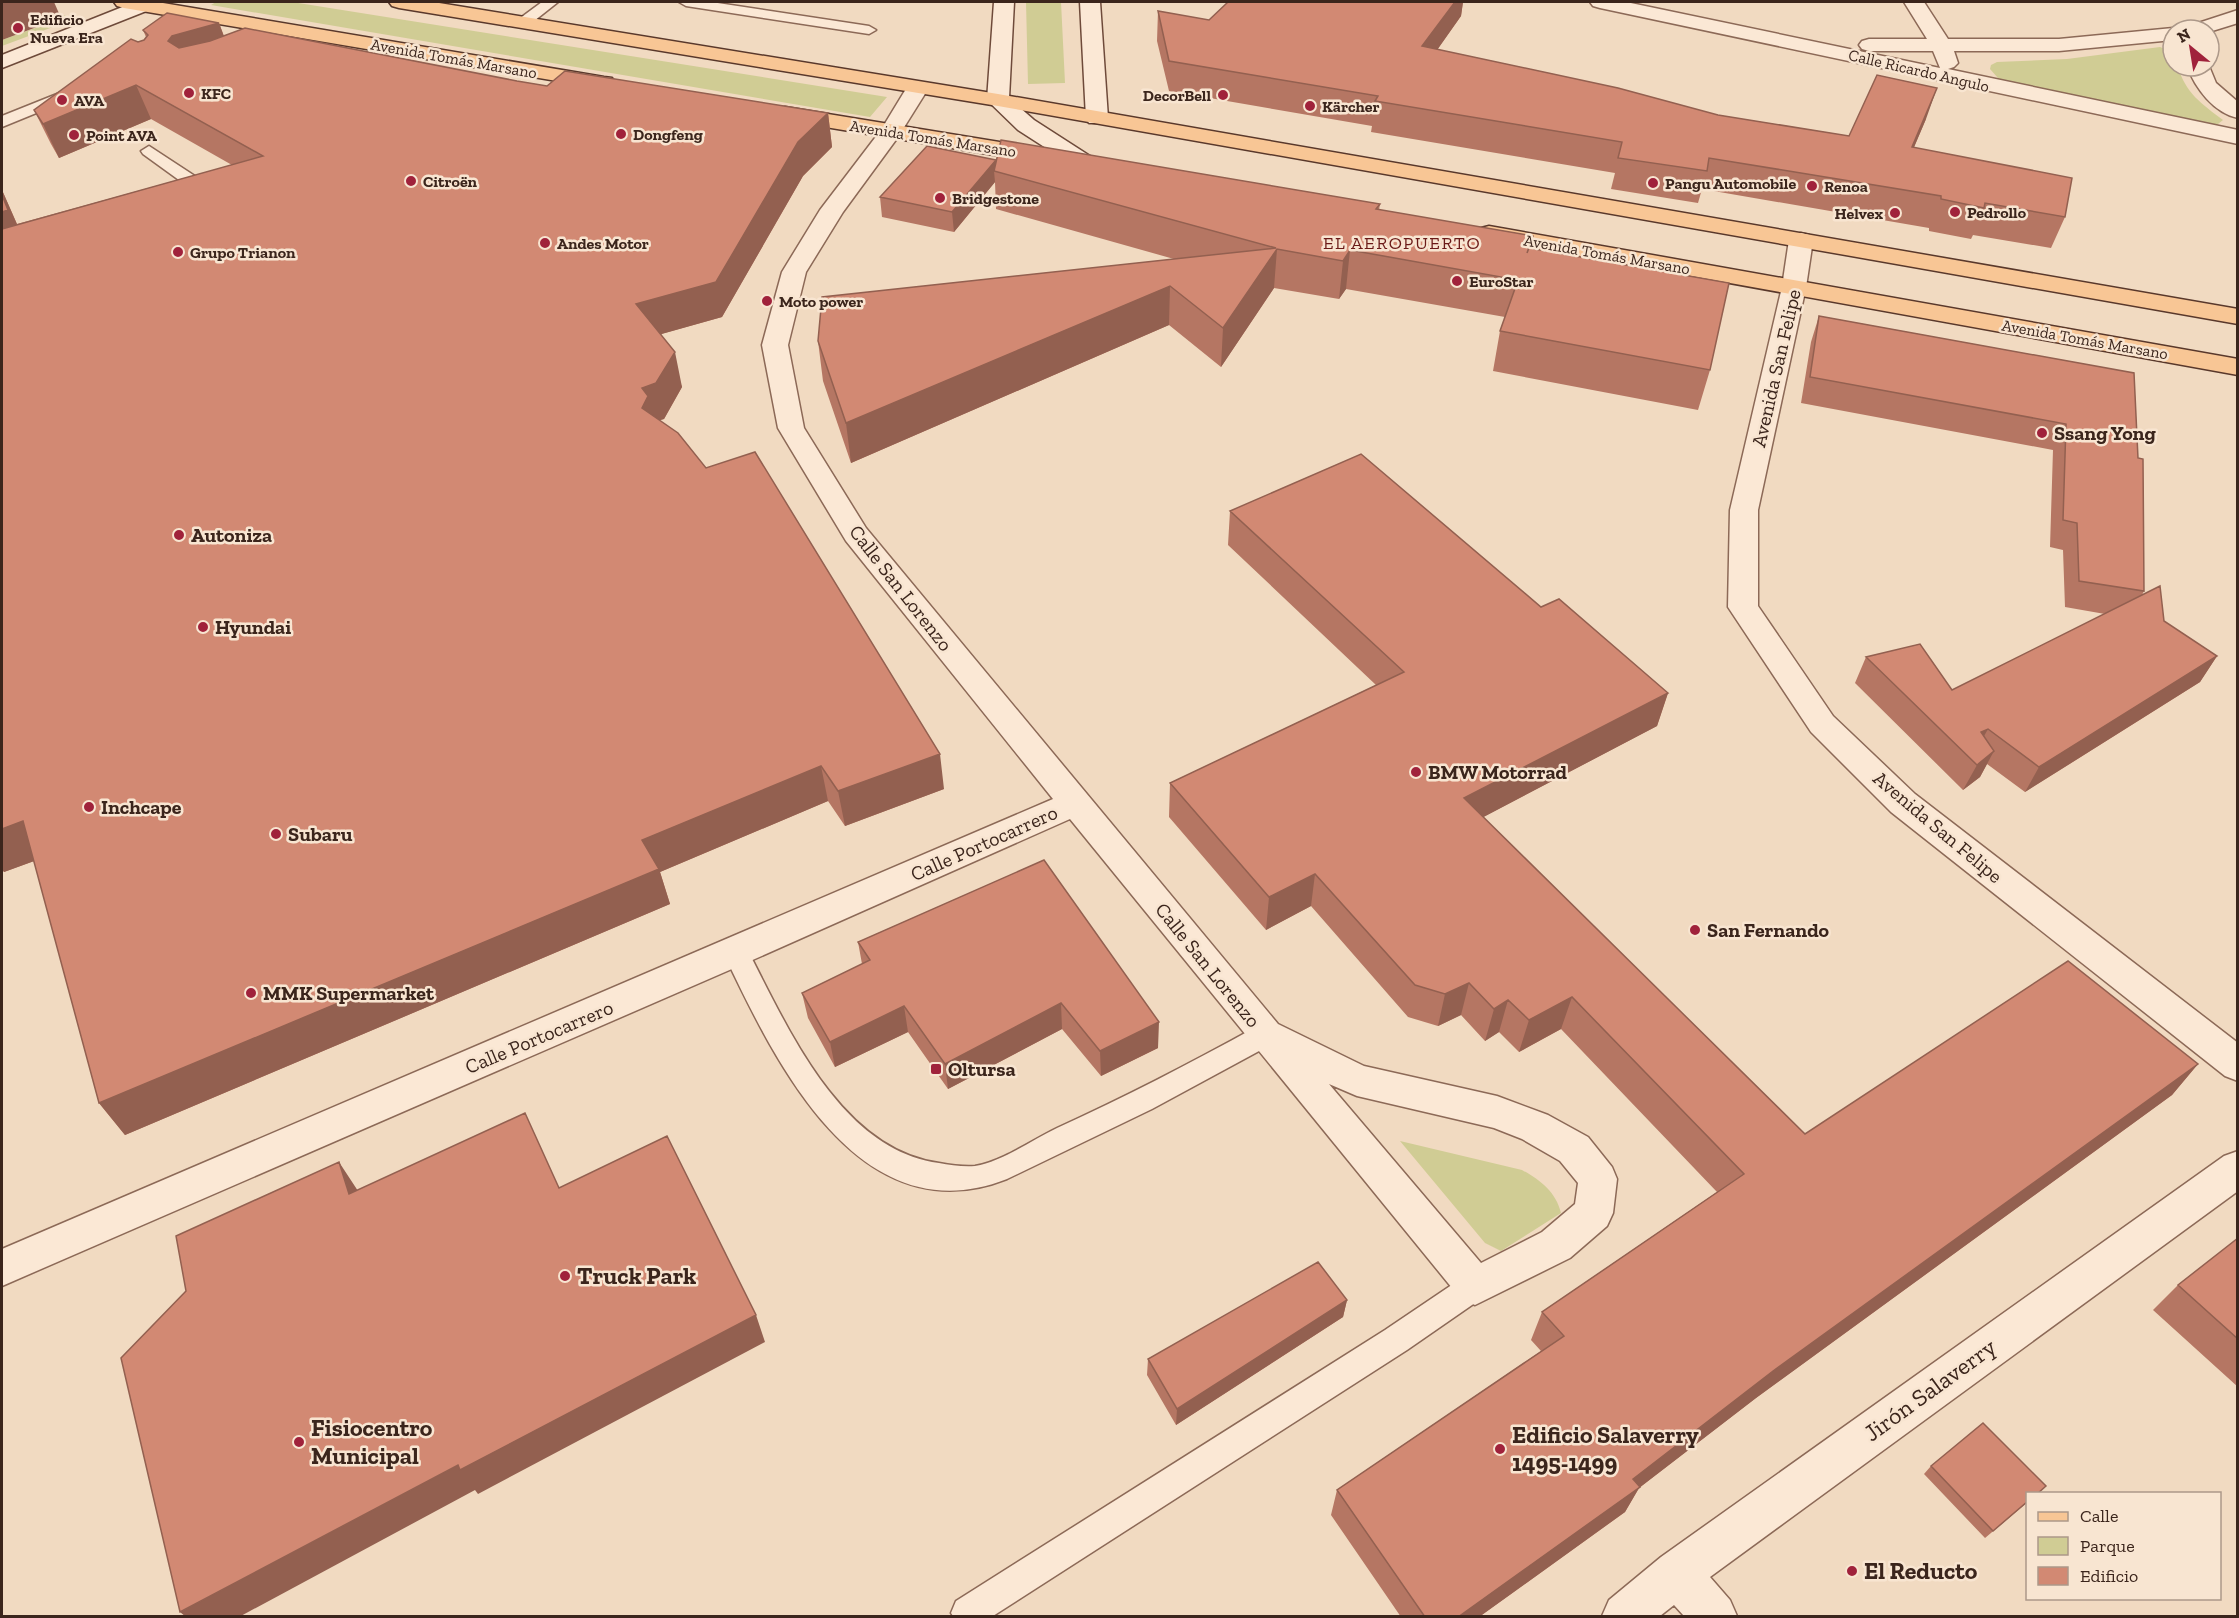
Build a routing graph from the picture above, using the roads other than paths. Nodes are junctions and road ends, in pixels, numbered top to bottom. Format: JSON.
{"nodes":[{"id":1,"x":399,"y":2,"type":"edge"},
{"id":2,"x":551,"y":2,"type":"edge"},
{"id":3,"x":686,"y":2,"type":"edge"},
{"id":4,"x":1004,"y":2,"type":"edge"},
{"id":5,"x":1090,"y":2,"type":"edge"},
{"id":6,"x":1600,"y":2,"type":"edge"},
{"id":7,"x":1914,"y":2,"type":"edge"},
{"id":8,"x":148,"y":9,"type":"edge"},
{"id":9,"x":2238,"y":16,"type":"edge"},
{"id":10,"x":524,"y":22,"type":"junction"},
{"id":11,"x":2221,"y":22,"type":"edge"},
{"id":12,"x":869,"y":30,"type":"dead end"},
{"id":13,"x":322,"y":35,"type":"junction"},
{"id":14,"x":2161,"y":35,"type":"edge"},
{"id":15,"x":1806,"y":44,"type":"junction"},
{"id":16,"x":281,"y":45,"type":"edge"},
{"id":17,"x":1942,"y":46,"type":"junction"},
{"id":18,"x":2,"y":62,"type":"edge"},
{"id":19,"x":1951,"y":78,"type":"junction"},
{"id":20,"x":2202,"y":78,"type":"edge"},
{"id":21,"x":621,"y":86,"type":"edge"},
{"id":22,"x":917,"y":89,"type":"junction"},
{"id":23,"x":80,"y":90,"type":"edge"},
{"id":24,"x":998,"y":100,"type":"junction"},
{"id":25,"x":761,"y":110,"type":"edge"},
{"id":26,"x":2238,"y":112,"type":"edge"},
{"id":27,"x":1097,"y":118,"type":"junction"},
{"id":28,"x":2,"y":122,"type":"edge"},
{"id":29,"x":890,"y":132,"type":"junction"},
{"id":30,"x":2238,"y":137,"type":"edge"},
{"id":31,"x":149,"y":151,"type":"dead end"},
{"id":32,"x":1094,"y":164,"type":"joint"},
{"id":33,"x":170,"y":203,"type":"edge"},
{"id":34,"x":1465,"y":229,"type":"edge"},
{"id":35,"x":1801,"y":240,"type":"junction"},
{"id":36,"x":1794,"y":287,"type":"junction"},
{"id":37,"x":2238,"y":317,"type":"edge"},
{"id":38,"x":2238,"y":367,"type":"edge"},
{"id":39,"x":1075,"y":803,"type":"junction"},
{"id":40,"x":736,"y":952,"type":"junction"},
{"id":41,"x":1265,"y":1035,"type":"junction"},
{"id":42,"x":2238,"y":1065,"type":"edge"},
{"id":43,"x":2238,"y":1168,"type":"edge"},
{"id":44,"x":2,"y":1268,"type":"edge"},
{"id":45,"x":1475,"y":1286,"type":"junction"},
{"id":46,"x":1677,"y":1573,"type":"junction"},
{"id":47,"x":968,"y":1613,"type":"dead end"},
{"id":48,"x":1625,"y":1617,"type":"edge"},
{"id":49,"x":1714,"y":1617,"type":"edge"}],
"edges":[{"from":1,"to":10,"type":"main road"},
{"from":2,"to":10,"type":"lane"},
{"from":3,"to":12,"type":"lane"},
{"from":4,"to":24,"type":"street"},
{"from":5,"to":27,"type":"street"},
{"from":6,"to":15,"type":"street","name":"Calle Ricardo Angulo"},
{"from":7,"to":17,"type":"street"},
{"from":8,"to":13,"type":"main road","name":"Avenida Tomás Marsano"},
{"from":8,"to":18,"type":"street"},
{"from":9,"to":11,"type":"street"},
{"from":10,"to":22,"type":"main road"},
{"from":13,"to":16,"type":"lane"},
{"from":13,"to":21,"type":"main road","name":"Avenida Tomás Marsano"},
{"from":14,"to":17,"type":"street"},
{"from":15,"to":17,"type":"street"},
{"from":15,"to":19,"type":"street","name":"Calle Ricardo Angulo"},
{"from":17,"to":19,"type":"street"},
{"from":19,"to":30,"type":"street","name":"Calle Ricardo Angulo"},
{"from":20,"to":26,"type":"street"},
{"from":22,"to":24,"type":"main road"},
{"from":22,"to":29,"type":"street","name":"Calle San Lorenzo"},
{"from":23,"to":28,"type":"lane"},
{"from":24,"to":27,"type":"main road"},
{"from":24,"to":32,"type":"street"},
{"from":25,"to":29,"type":"main road","name":"Avenida Tomás Marsano"},
{"from":27,"to":35,"type":"main road"},
{"from":29,"to":32,"type":"main road","name":"Avenida Tomás Marsano"},
{"from":29,"to":39,"type":"street","name":"Calle San Lorenzo"},
{"from":31,"to":33,"type":"lane"},
{"from":34,"to":36,"type":"main road","name":"Avenida Tomás Marsano"},
{"from":35,"to":36,"type":"street","name":"Avenida San Felipe"},
{"from":35,"to":37,"type":"main road"},
{"from":36,"to":38,"type":"main road","name":"Avenida Tomás Marsano"},
{"from":36,"to":42,"type":"street","name":"Avenida San Felipe"},
{"from":39,"to":40,"type":"street","name":"Calle Portocarrero"},
{"from":39,"to":41,"type":"street","name":"Calle San Lorenzo"},
{"from":40,"to":41,"type":"lane"},
{"from":40,"to":44,"type":"street","name":"Calle Portocarrero"},
{"from":41,"to":45,"type":"street","name":"Calle San Lorenzo"},
{"from":41,"to":45,"type":"street","name":"Calle San Lorenzo"},
{"from":43,"to":46,"type":"street","name":"Jirón Salaverry"},
{"from":45,"to":47,"type":"lane"},
{"from":46,"to":48,"type":"street","name":"Jirón Salaverry"},
{"from":46,"to":49,"type":"street"}]}
